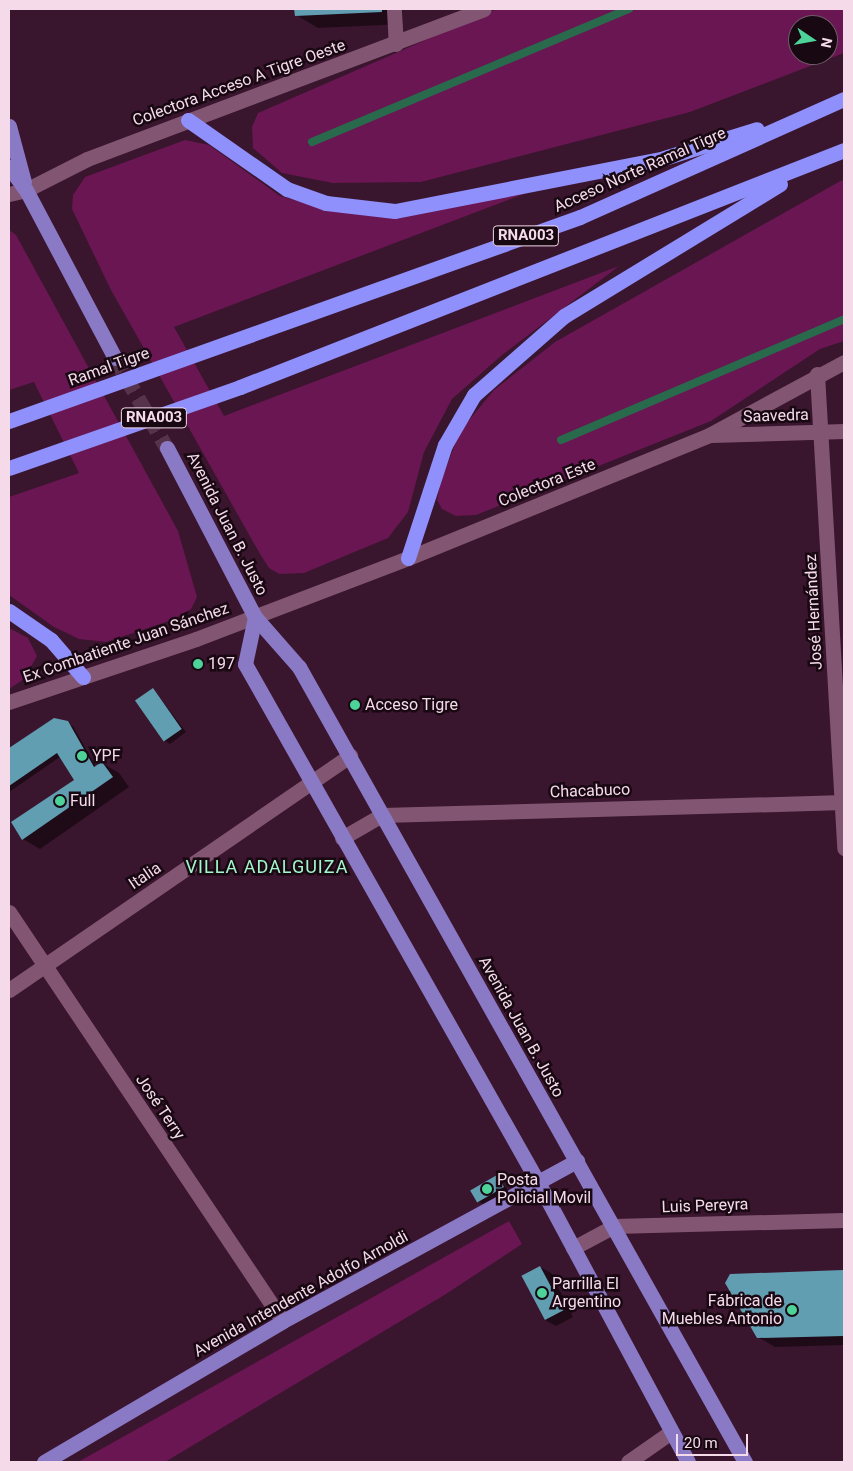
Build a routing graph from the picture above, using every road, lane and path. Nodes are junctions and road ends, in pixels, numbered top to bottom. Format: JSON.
{"nodes":[{"id":1,"x":394,"y":9,"type":"edge"},
{"id":2,"x":484,"y":9,"type":"edge"},
{"id":3,"x":396,"y":44,"type":"junction"},
{"id":4,"x":844,"y":99,"type":"edge"},
{"id":5,"x":823,"y":108,"type":"junction"},
{"id":6,"x":188,"y":120,"type":"junction"},
{"id":7,"x":9,"y":126,"type":"edge"},
{"id":8,"x":844,"y":150,"type":"edge"},
{"id":9,"x":815,"y":162,"type":"junction"},
{"id":10,"x":9,"y":167,"type":"edge"},
{"id":11,"x":26,"y":190,"type":"junction"},
{"id":12,"x":9,"y":194,"type":"edge"},
{"id":13,"x":221,"y":344,"type":"joint"},
{"id":14,"x":115,"y":358,"type":"tunnel mouth"},
{"id":15,"x":844,"y":362,"type":"edge"},
{"id":16,"x":818,"y":374,"type":"junction"},
{"id":17,"x":9,"y":422,"type":"edge"},
{"id":18,"x":844,"y":430,"type":"edge"},
{"id":19,"x":820,"y":432,"type":"junction"},
{"id":20,"x":709,"y":436,"type":"junction"},
{"id":21,"x":167,"y":448,"type":"tunnel mouth"},
{"id":22,"x":9,"y":468,"type":"edge"},
{"id":23,"x":408,"y":558,"type":"junction"},
{"id":24,"x":9,"y":611,"type":"edge"},
{"id":25,"x":255,"y":617,"type":"junction"},
{"id":26,"x":83,"y":677,"type":"junction"},
{"id":27,"x":9,"y":702,"type":"edge"},
{"id":28,"x":350,"y":756,"type":"junction"},
{"id":29,"x":312,"y":783,"type":"junction"},
{"id":30,"x":843,"y":802,"type":"edge"},
{"id":31,"x":382,"y":814,"type":"junction"},
{"id":32,"x":342,"y":838,"type":"junction"},
{"id":33,"x":844,"y":848,"type":"edge"},
{"id":34,"x":9,"y":912,"type":"edge"},
{"id":35,"x":44,"y":966,"type":"junction"},
{"id":36,"x":9,"y":990,"type":"edge"},
{"id":37,"x":577,"y":1161,"type":"junction"},
{"id":38,"x":539,"y":1184,"type":"junction"},
{"id":39,"x":844,"y":1220,"type":"edge"},
{"id":40,"x":614,"y":1226,"type":"junction"},
{"id":41,"x":573,"y":1248,"type":"junction"},
{"id":42,"x":283,"y":1321,"type":"junction"},
{"id":43,"x":671,"y":1432,"type":"junction"},
{"id":44,"x":44,"y":1462,"type":"edge"},
{"id":45,"x":628,"y":1462,"type":"edge"},
{"id":46,"x":688,"y":1462,"type":"edge"},
{"id":47,"x":745,"y":1462,"type":"edge"}],
"edges":[{"from":1,"to":3,"type":"street"},
{"from":2,"to":3,"type":"street","name":"Colectora Acceso A Tigre Oeste"},
{"from":3,"to":6,"type":"street","name":"Colectora Acceso A Tigre Oeste"},
{"from":4,"to":5,"type":"highway","name":"Acceso Norte Ramal Tigre","number":"RNA003"},
{"from":5,"to":6,"type":"highway"},
{"from":5,"to":13,"type":"highway","name":"Acceso Norte Ramal Tigre","number":"RNA003"},
{"from":6,"to":11,"type":"street","name":"Colectora Acceso A Tigre Oeste"},
{"from":7,"to":11,"type":"main road"},
{"from":8,"to":9,"type":"highway","number":"RNA003"},
{"from":9,"to":22,"type":"highway","number":"RNA003"},
{"from":9,"to":23,"type":"highway"},
{"from":10,"to":11,"type":"main road"},
{"from":11,"to":12,"type":"street","name":"Colectora Acceso A Tigre Oeste"},
{"from":11,"to":14,"type":"main road"},
{"from":13,"to":17,"type":"highway","name":"Ramal Tigre","number":"RNA003"},
{"from":15,"to":16,"type":"street","name":"Colectora Este"},
{"from":16,"to":19,"type":"street","name":"José Hernández"},
{"from":16,"to":20,"type":"street","name":"Colectora Este"},
{"from":18,"to":19,"type":"street","name":"Saavedra"},
{"from":19,"to":20,"type":"street","name":"Saavedra"},
{"from":19,"to":30,"type":"street","name":"José Hernández"},
{"from":20,"to":23,"type":"street","name":"Colectora Este"},
{"from":21,"to":25,"type":"main road","name":"Avenida Juan B. Justo"},
{"from":23,"to":25,"type":"street","name":"Colectora Este"},
{"from":24,"to":26,"type":"highway"},
{"from":25,"to":26,"type":"street","name":"Ex Combatiente Juan Sánchez"},
{"from":25,"to":28,"type":"main road","name":"Avenida Juan B. Justo"},
{"from":25,"to":29,"type":"main road","name":"Avenida Juan B. Justo"},
{"from":26,"to":27,"type":"street","name":"Ex Combatiente Juan Sánchez"},
{"from":28,"to":29,"type":"street","name":"Italia"},
{"from":28,"to":31,"type":"main road","name":"Avenida Juan B. Justo"},
{"from":29,"to":32,"type":"main road","name":"Avenida Juan B. Justo"},
{"from":29,"to":35,"type":"street","name":"Italia"},
{"from":30,"to":31,"type":"street","name":"Chacabuco"},
{"from":30,"to":33,"type":"street","name":"José Hernández"},
{"from":31,"to":32,"type":"street","name":"Chacabuco"},
{"from":31,"to":37,"type":"main road","name":"Avenida Juan B. Justo"},
{"from":32,"to":38,"type":"main road","name":"Avenida Juan B. Justo"},
{"from":34,"to":35,"type":"street","name":"José Terry"},
{"from":35,"to":36,"type":"street","name":"Italia"},
{"from":35,"to":42,"type":"street","name":"José Terry"},
{"from":37,"to":38,"type":"main road","name":"Avenida Intendente Adolfo Arnoldi"},
{"from":37,"to":40,"type":"main road","name":"Avenida Juan B. Justo"},
{"from":38,"to":41,"type":"main road","name":"Avenida Juan B. Justo"},
{"from":38,"to":42,"type":"main road","name":"Avenida Intendente Adolfo Arnoldi"},
{"from":39,"to":40,"type":"street","name":"Luis Pereyra"},
{"from":40,"to":41,"type":"street","name":"Luis Pereyra"},
{"from":40,"to":47,"type":"main road","name":"Avenida Juan B. Justo"},
{"from":41,"to":43,"type":"main road","name":"Avenida Juan B. Justo"},
{"from":42,"to":44,"type":"main road","name":"Avenida Intendente Adolfo Arnoldi"},
{"from":43,"to":45,"type":"street"},
{"from":43,"to":46,"type":"main road","name":"Avenida Juan B. Justo"}]}
